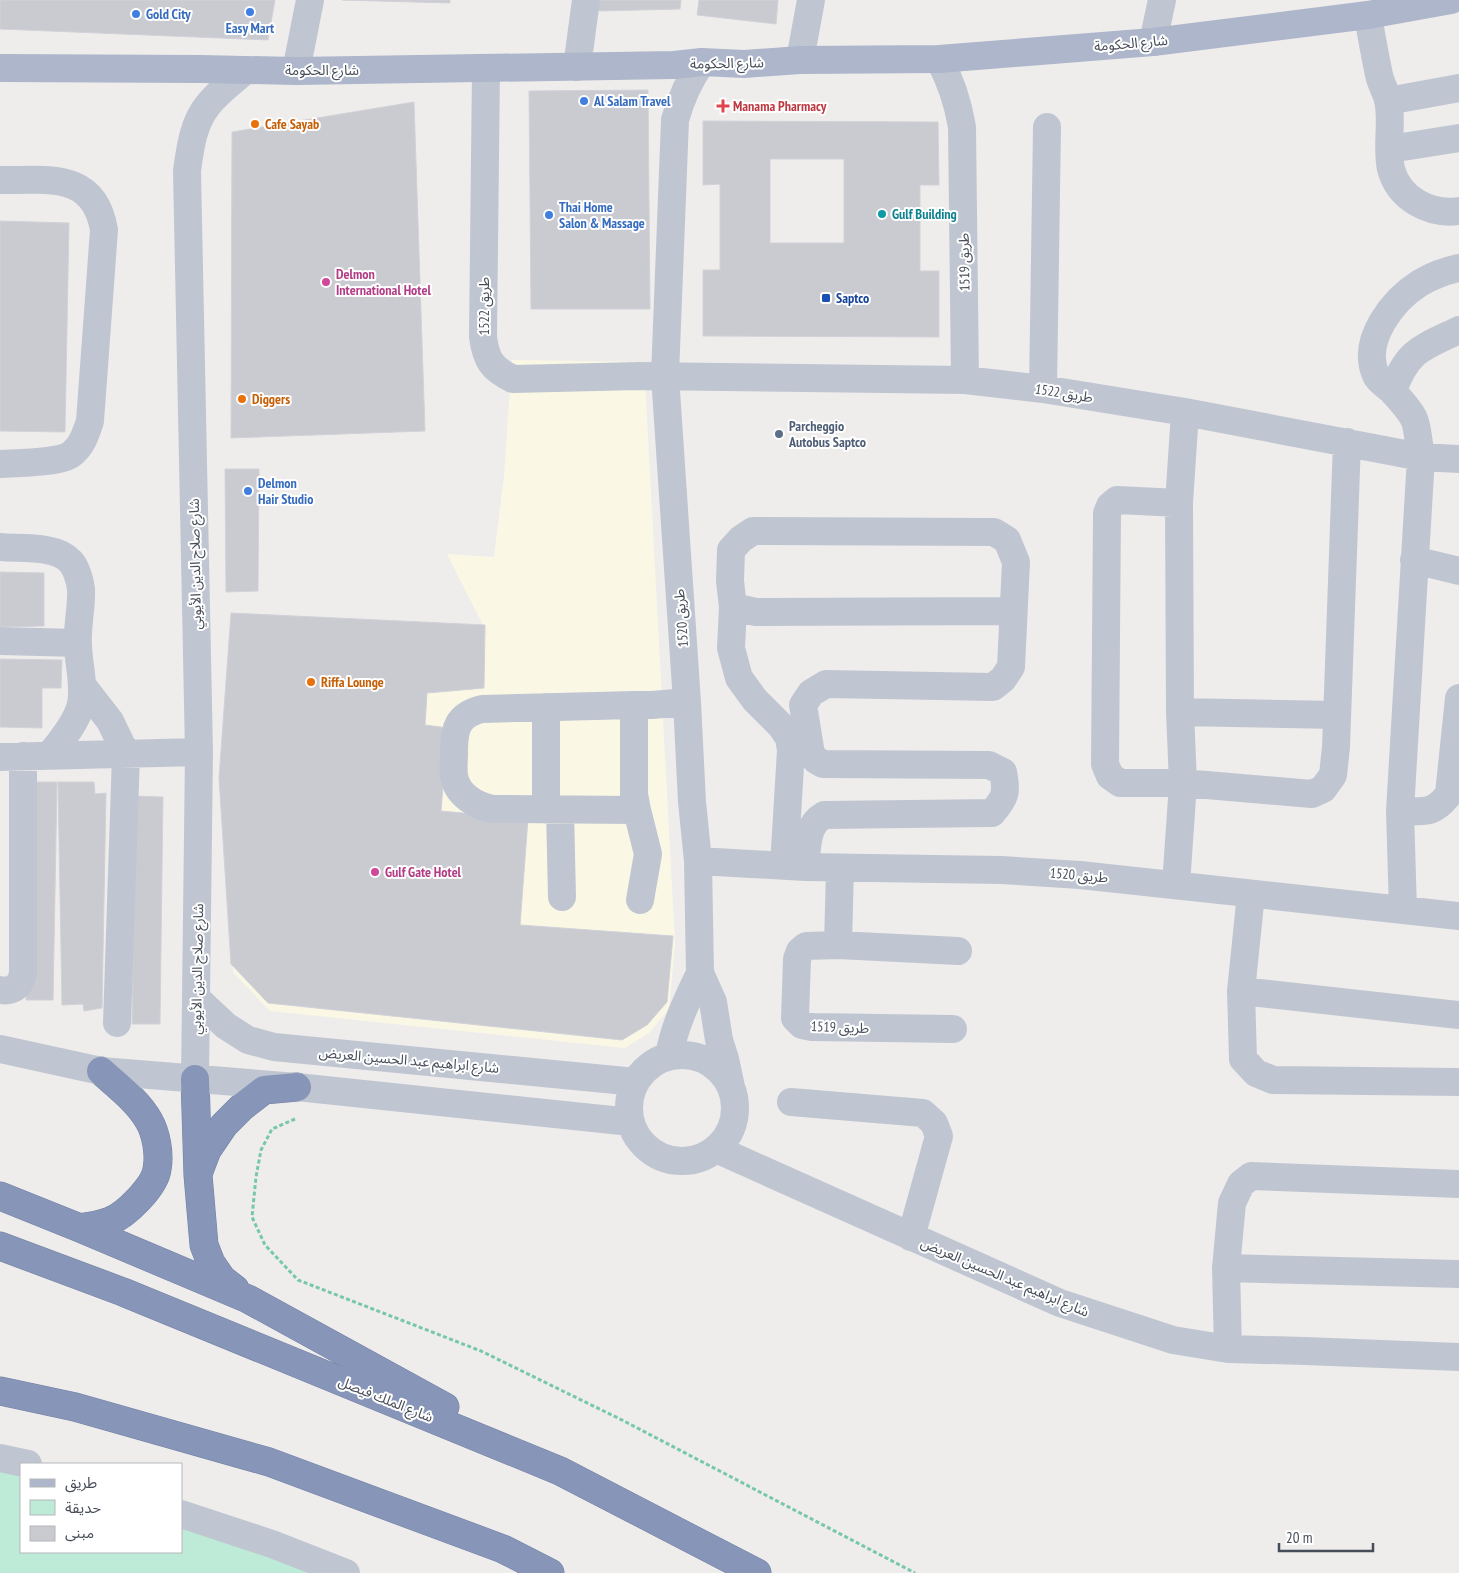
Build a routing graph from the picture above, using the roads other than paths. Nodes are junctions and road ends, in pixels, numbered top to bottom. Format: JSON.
{"nodes":[{"id":1,"x":310,"y":0,"type":"edge"},
{"id":2,"x":586,"y":0,"type":"edge"},
{"id":3,"x":811,"y":0,"type":"edge"},
{"id":4,"x":1162,"y":0,"type":"edge"},
{"id":5,"x":1451,"y":0,"type":"edge"},
{"id":6,"x":1379,"y":9,"type":"edge"},
{"id":7,"x":1153,"y":42,"type":"junction"},
{"id":8,"x":939,"y":59,"type":"junction"},
{"id":9,"x":800,"y":60,"type":"junction"},
{"id":10,"x":702,"y":62,"type":"junction"},
{"id":11,"x":577,"y":66,"type":"junction"},
{"id":12,"x":0,"y":68,"type":"edge"},
{"id":13,"x":486,"y":68,"type":"junction"},
{"id":14,"x":245,"y":70,"type":"junction"},
{"id":15,"x":296,"y":71,"type":"junction"},
{"id":16,"x":1459,"y":88,"type":"edge"},
{"id":17,"x":1388,"y":101,"type":"junction"},
{"id":18,"x":1047,"y":127,"type":"dead end"},
{"id":19,"x":1459,"y":138,"type":"edge"},
{"id":20,"x":1390,"y":149,"type":"junction"},
{"id":21,"x":0,"y":180,"type":"edge"},
{"id":22,"x":1459,"y":211,"type":"edge"},
{"id":23,"x":1459,"y":268,"type":"edge"},
{"id":24,"x":1459,"y":330,"type":"edge"},
{"id":25,"x":665,"y":376,"type":"junction"},
{"id":26,"x":965,"y":380,"type":"junction"},
{"id":27,"x":1044,"y":389,"type":"junction"},
{"id":28,"x":1393,"y":392,"type":"junction"},
{"id":29,"x":1185,"y":412,"type":"junction"},
{"id":30,"x":1347,"y":442,"type":"junction"},
{"id":31,"x":1421,"y":457,"type":"junction"},
{"id":32,"x":1459,"y":459,"type":"edge"},
{"id":33,"x":0,"y":464,"type":"edge"},
{"id":34,"x":1179,"y":503,"type":"junction"},
{"id":35,"x":0,"y":548,"type":"edge"},
{"id":36,"x":1414,"y":560,"type":"junction"},
{"id":37,"x":1459,"y":571,"type":"edge"},
{"id":38,"x":733,"y":607,"type":"junction"},
{"id":39,"x":1013,"y":611,"type":"junction"},
{"id":40,"x":0,"y":641,"type":"edge"},
{"id":41,"x":78,"y":643,"type":"junction"},
{"id":42,"x":82,"y":685,"type":"junction"},
{"id":43,"x":1459,"y":698,"type":"edge"},
{"id":44,"x":687,"y":702,"type":"junction"},
{"id":45,"x":634,"y":705,"type":"junction"},
{"id":46,"x":546,"y":707,"type":"junction"},
{"id":47,"x":1180,"y":712,"type":"junction"},
{"id":48,"x":1337,"y":715,"type":"junction"},
{"id":49,"x":199,"y":752,"type":"junction"},
{"id":50,"x":126,"y":754,"type":"junction"},
{"id":51,"x":24,"y":756,"type":"edge"},
{"id":52,"x":1183,"y":783,"type":"junction"},
{"id":53,"x":553,"y":810,"type":"junction"},
{"id":54,"x":637,"y":810,"type":"junction"},
{"id":55,"x":1400,"y":810,"type":"junction"},
{"id":56,"x":698,"y":861,"type":"junction"},
{"id":57,"x":795,"y":866,"type":"junction"},
{"id":58,"x":840,"y":868,"type":"junction"},
{"id":59,"x":1176,"y":885,"type":"junction"},
{"id":60,"x":1251,"y":894,"type":"junction"},
{"id":61,"x":562,"y":897,"type":"dead end"},
{"id":62,"x":640,"y":900,"type":"dead end"},
{"id":63,"x":1403,"y":910,"type":"junction"},
{"id":64,"x":1459,"y":916,"type":"edge"},
{"id":65,"x":838,"y":945,"type":"junction"},
{"id":66,"x":958,"y":950,"type":"dead end"},
{"id":67,"x":700,"y":973,"type":"junction"},
{"id":68,"x":0,"y":990,"type":"edge"},
{"id":69,"x":1241,"y":992,"type":"junction"},
{"id":70,"x":196,"y":998,"type":"junction"},
{"id":71,"x":1459,"y":1016,"type":"edge"},
{"id":72,"x":118,"y":1023,"type":"dead end"},
{"id":73,"x":953,"y":1029,"type":"dead end"},
{"id":74,"x":0,"y":1049,"type":"edge"},
{"id":75,"x":669,"y":1056,"type":"junction"},
{"id":76,"x":101,"y":1071,"type":"junction"},
{"id":77,"x":195,"y":1079,"type":"junction"},
{"id":78,"x":636,"y":1082,"type":"junction"},
{"id":79,"x":1459,"y":1082,"type":"edge"},
{"id":80,"x":297,"y":1086,"type":"junction"},
{"id":81,"x":731,"y":1087,"type":"junction"},
{"id":82,"x":791,"y":1102,"type":"dead end"},
{"id":83,"x":632,"y":1122,"type":"junction"},
{"id":84,"x":716,"y":1149,"type":"junction"},
{"id":85,"x":198,"y":1175,"type":"junction"},
{"id":86,"x":1459,"y":1184,"type":"edge"},
{"id":87,"x":0,"y":1196,"type":"edge"},
{"id":88,"x":80,"y":1228,"type":"junction"},
{"id":89,"x":911,"y":1237,"type":"junction"},
{"id":90,"x":2,"y":1248,"type":"edge"},
{"id":91,"x":1226,"y":1268,"type":"junction"},
{"id":92,"x":1459,"y":1274,"type":"edge"},
{"id":93,"x":248,"y":1299,"type":"junction"},
{"id":94,"x":1228,"y":1349,"type":"junction"},
{"id":95,"x":1459,"y":1358,"type":"edge"},
{"id":96,"x":0,"y":1391,"type":"edge"},
{"id":97,"x":0,"y":1458,"type":"edge"},
{"id":98,"x":23,"y":1463,"type":"edge"},
{"id":99,"x":560,"y":1470,"type":"junction"},
{"id":100,"x":182,"y":1514,"type":"edge"},
{"id":101,"x":346,"y":1573,"type":"edge"},
{"id":102,"x":550,"y":1573,"type":"edge"},
{"id":103,"x":757,"y":1573,"type":"edge"}],
"edges":[{"from":1,"to":15,"type":"street"},
{"from":2,"to":11,"type":"street"},
{"from":3,"to":9,"type":"street"},
{"from":4,"to":7,"type":"street"},
{"from":5,"to":6,"type":"main road","name":"شارع الحكومة"},
{"from":6,"to":7,"type":"main road","name":"شارع الحكومة"},
{"from":6,"to":17,"type":"street"},
{"from":7,"to":8,"type":"main road","name":"شارع الحكومة"},
{"from":8,"to":9,"type":"main road","name":"شارع الحكومة"},
{"from":8,"to":26,"type":"street","name":"طريق 1519"},
{"from":9,"to":10,"type":"main road","name":"شارع الحكومة"},
{"from":10,"to":11,"type":"main road","name":"شارع الحكومة"},
{"from":10,"to":25,"type":"street"},
{"from":11,"to":13,"type":"main road","name":"شارع الحكومة"},
{"from":12,"to":14,"type":"main road","name":"شارع الحكومة"},
{"from":13,"to":15,"type":"main road","name":"شارع الحكومة"},
{"from":13,"to":25,"type":"street","name":"طريق 1522"},
{"from":14,"to":15,"type":"main road","name":"شارع الحكومة"},
{"from":14,"to":49,"type":"street","name":"شارع صلاح الدين الأيوبي"},
{"from":16,"to":17,"type":"street"},
{"from":17,"to":20,"type":"street"},
{"from":18,"to":27,"type":"street"},
{"from":19,"to":20,"type":"street"},
{"from":20,"to":22,"type":"street"},
{"from":21,"to":33,"type":"street"},
{"from":23,"to":28,"type":"street"},
{"from":24,"to":28,"type":"street"},
{"from":25,"to":26,"type":"street","name":"طريق 1522"},
{"from":25,"to":44,"type":"street","name":"طريق 1520"},
{"from":26,"to":27,"type":"street","name":"طريق 1522"},
{"from":27,"to":29,"type":"street","name":"طريق 1522"},
{"from":28,"to":31,"type":"street"},
{"from":29,"to":30,"type":"street","name":"طريق 1522"},
{"from":29,"to":34,"type":"street"},
{"from":30,"to":31,"type":"street","name":"طريق 1522"},
{"from":30,"to":48,"type":"street"},
{"from":31,"to":32,"type":"street","name":"طريق 1522"},
{"from":31,"to":36,"type":"street"},
{"from":34,"to":47,"type":"street"},
{"from":34,"to":52,"type":"street"},
{"from":35,"to":41,"type":"street"},
{"from":36,"to":37,"type":"street"},
{"from":36,"to":55,"type":"street"},
{"from":38,"to":39,"type":"street"},
{"from":38,"to":39,"type":"street"},
{"from":38,"to":57,"type":"street"},
{"from":39,"to":57,"type":"street"},
{"from":40,"to":41,"type":"street"},
{"from":41,"to":42,"type":"street"},
{"from":42,"to":50,"type":"street"},
{"from":42,"to":51,"type":"street"},
{"from":43,"to":55,"type":"street"},
{"from":44,"to":45,"type":"street"},
{"from":44,"to":56,"type":"street","name":"طريق 1520"},
{"from":45,"to":46,"type":"street"},
{"from":45,"to":54,"type":"street"},
{"from":46,"to":53,"type":"street"},
{"from":46,"to":53,"type":"street"},
{"from":47,"to":48,"type":"street"},
{"from":47,"to":52,"type":"street"},
{"from":48,"to":52,"type":"street"},
{"from":49,"to":50,"type":"street"},
{"from":49,"to":70,"type":"street","name":"شارع صلاح الدين الأيوبي"},
{"from":50,"to":51,"type":"street"},
{"from":50,"to":72,"type":"street"},
{"from":51,"to":68,"type":"street"},
{"from":52,"to":59,"type":"street"},
{"from":53,"to":54,"type":"street"},
{"from":53,"to":61,"type":"street"},
{"from":54,"to":62,"type":"street"},
{"from":55,"to":63,"type":"street"},
{"from":56,"to":57,"type":"street","name":"طريق 1520"},
{"from":56,"to":67,"type":"street","name":"طريق 1520"},
{"from":57,"to":58,"type":"street","name":"طريق 1520"},
{"from":58,"to":59,"type":"street","name":"طريق 1520"},
{"from":58,"to":65,"type":"street"},
{"from":59,"to":60,"type":"street","name":"طريق 1520"},
{"from":60,"to":63,"type":"street","name":"طريق 1520"},
{"from":60,"to":69,"type":"street"},
{"from":63,"to":64,"type":"street","name":"طريق 1520"},
{"from":65,"to":66,"type":"street","name":"طريق 1519"},
{"from":65,"to":73,"type":"street","name":"طريق 1519"},
{"from":67,"to":75,"type":"street","name":"طريق 1520"},
{"from":67,"to":81,"type":"street","name":"طريق 1520"},
{"from":69,"to":71,"type":"street"},
{"from":69,"to":79,"type":"street"},
{"from":70,"to":77,"type":"street","name":"شارع صلاح الدين الأيوبي"},
{"from":70,"to":78,"type":"street","name":"شارع ابراهيم عبد الحسين العريض"},
{"from":74,"to":76,"type":"street"},
{"from":75,"to":78,"type":"street"},
{"from":75,"to":81,"type":"street"},
{"from":76,"to":77,"type":"street"},
{"from":76,"to":88,"type":"highway"},
{"from":77,"to":80,"type":"street"},
{"from":77,"to":85,"type":"highway"},
{"from":78,"to":83,"type":"street"},
{"from":80,"to":83,"type":"street"},
{"from":80,"to":85,"type":"highway"},
{"from":81,"to":84,"type":"street"},
{"from":82,"to":89,"type":"street"},
{"from":83,"to":84,"type":"street"},
{"from":84,"to":89,"type":"street","name":"شارع ابراهيم عبد الحسين العريض"},
{"from":85,"to":93,"type":"highway"},
{"from":86,"to":91,"type":"street"},
{"from":87,"to":88,"type":"highway"},
{"from":88,"to":93,"type":"highway"},
{"from":89,"to":94,"type":"street","name":"شارع ابراهيم عبد الحسين العريض"},
{"from":90,"to":99,"type":"highway","name":"شارع الملك فيصل"},
{"from":91,"to":92,"type":"street"},
{"from":91,"to":94,"type":"street"},
{"from":93,"to":99,"type":"highway"},
{"from":94,"to":95,"type":"street","name":"شارع ابراهيم عبد الحسين العريض"},
{"from":96,"to":102,"type":"highway"},
{"from":97,"to":98,"type":"street"},
{"from":99,"to":103,"type":"highway","name":"شارع الملك فيصل"},
{"from":100,"to":101,"type":"street"}]}
